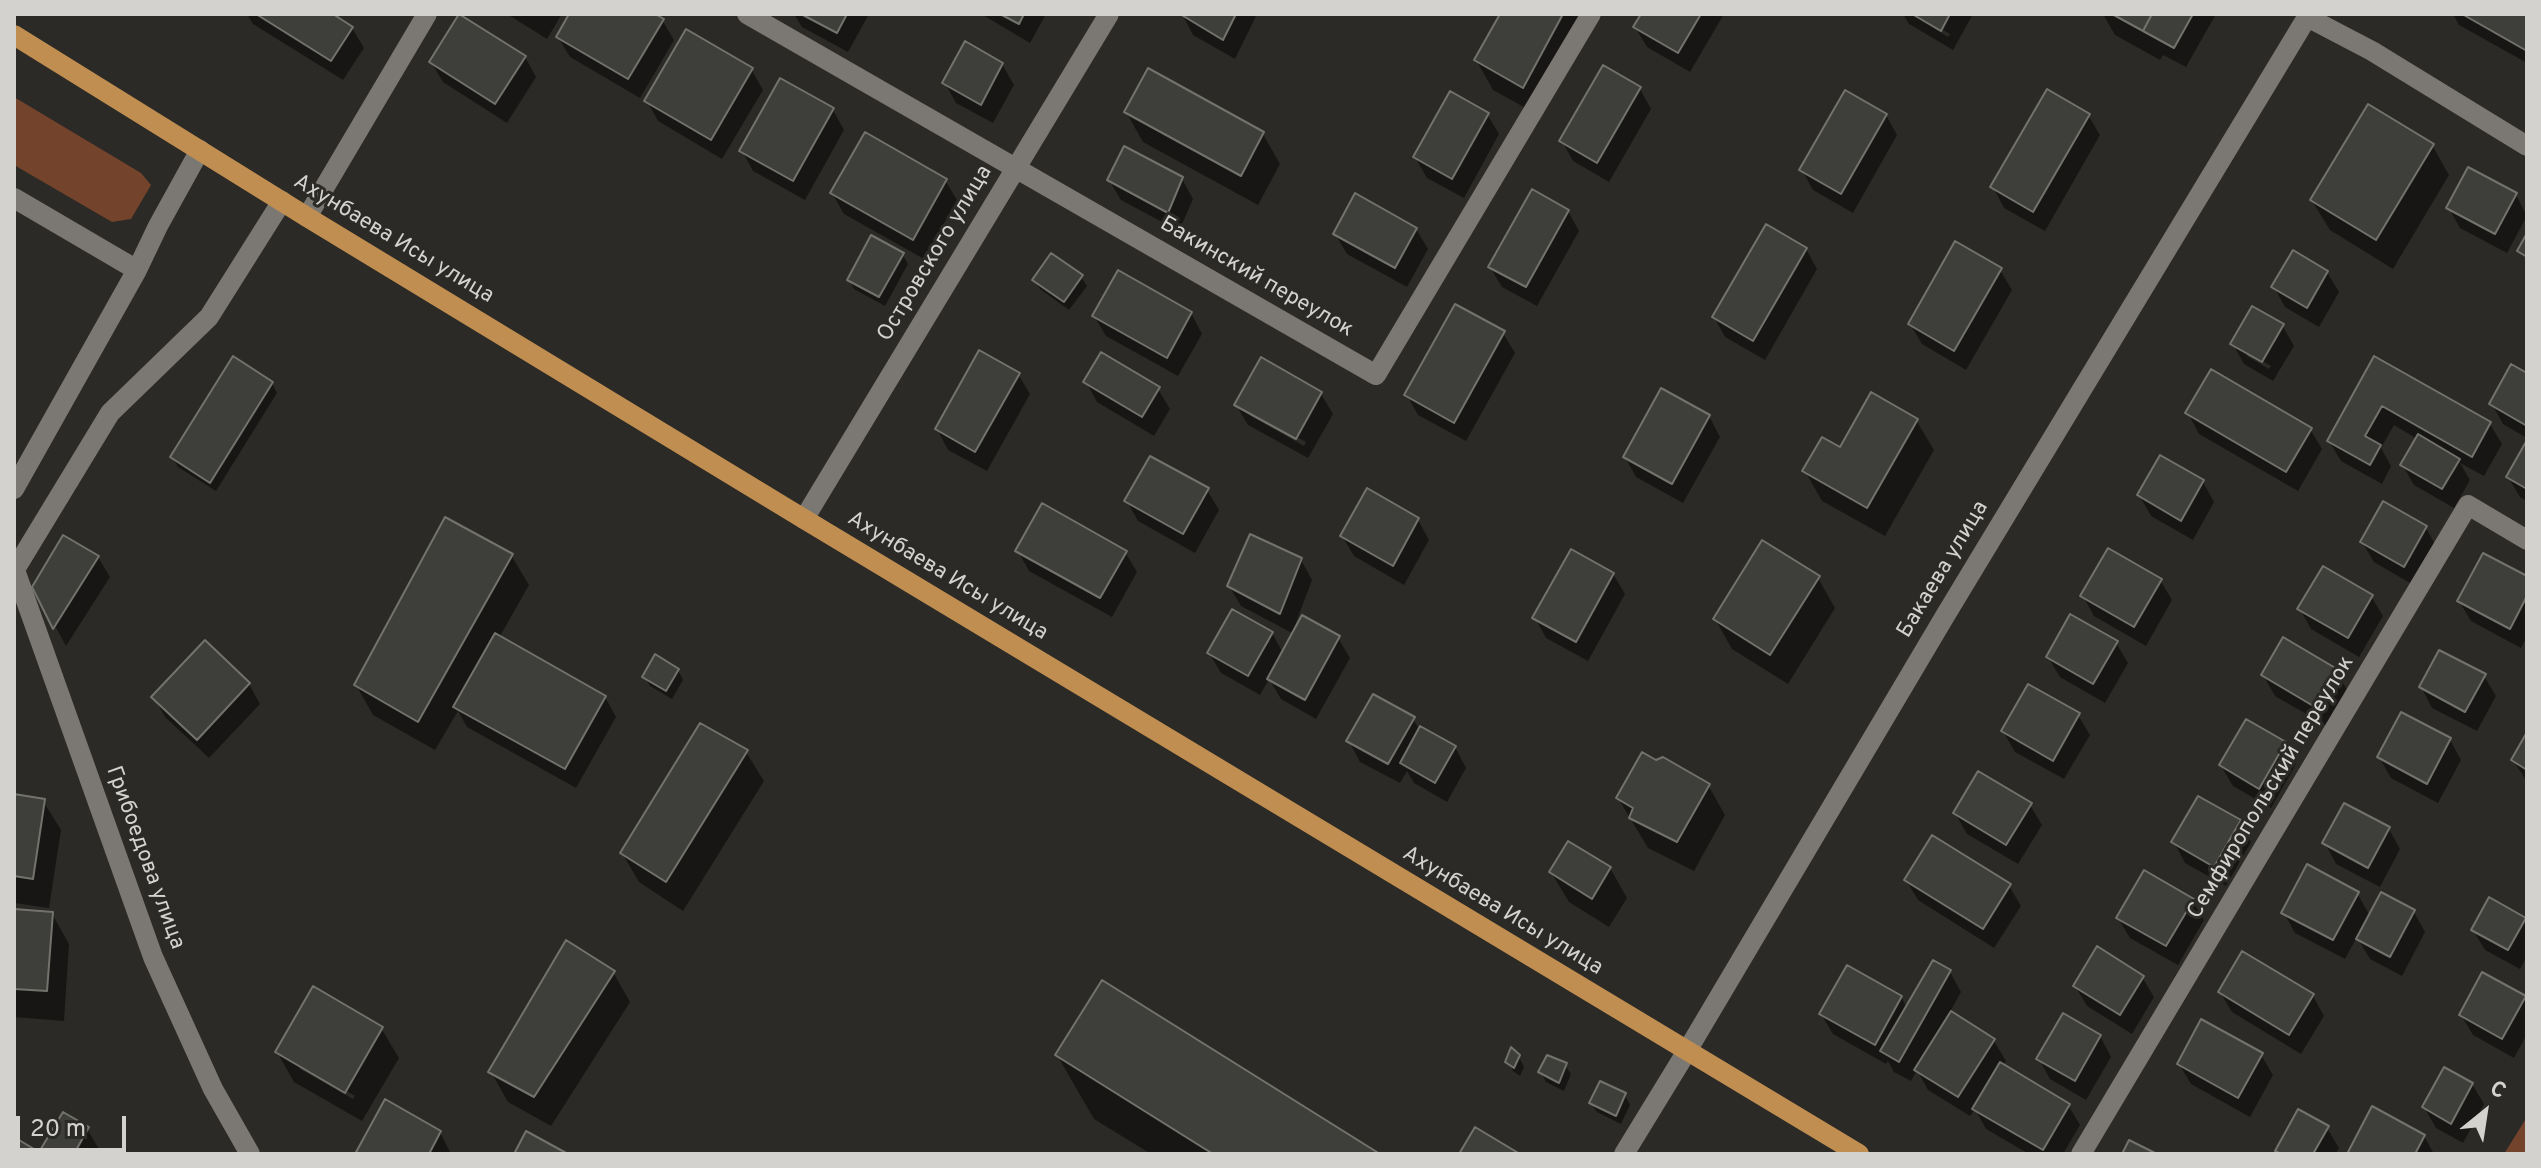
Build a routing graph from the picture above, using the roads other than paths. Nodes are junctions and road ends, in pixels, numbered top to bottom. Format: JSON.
{"nodes":[{"id":1,"x":427,"y":14,"type":"edge"},
{"id":2,"x":747,"y":14,"type":"edge"},
{"id":3,"x":1109,"y":14,"type":"edge"},
{"id":4,"x":1591,"y":14,"type":"edge"},
{"id":5,"x":2308,"y":16,"type":"edge"},
{"id":6,"x":14,"y":35,"type":"edge"},
{"id":7,"x":2527,"y":146,"type":"edge"},
{"id":8,"x":200,"y":150,"type":"junction"},
{"id":9,"x":1016,"y":167,"type":"junction"},
{"id":10,"x":14,"y":198,"type":"edge"},
{"id":11,"x":282,"y":201,"type":"junction"},
{"id":12,"x":307,"y":217,"type":"junction"},
{"id":13,"x":137,"y":270,"type":"junction"},
{"id":14,"x":14,"y":489,"type":"edge"},
{"id":15,"x":804,"y":519,"type":"junction"},
{"id":16,"x":2527,"y":540,"type":"edge"},
{"id":17,"x":15,"y":570,"type":"edge"},
{"id":18,"x":1687,"y":1051,"type":"junction"},
{"id":19,"x":250,"y":1154,"type":"edge"},
{"id":20,"x":1624,"y":1154,"type":"edge"},
{"id":21,"x":1859,"y":1154,"type":"edge"},
{"id":22,"x":2081,"y":1154,"type":"edge"}],
"edges":[{"from":1,"to":12,"type":"street"},
{"from":2,"to":9,"type":"street","name":"Бакинский переулок"},
{"from":3,"to":9,"type":"street","name":"Островского улица"},
{"from":4,"to":9,"type":"street","name":"Бакинский переулок"},
{"from":5,"to":7,"type":"street"},
{"from":5,"to":18,"type":"street","name":"Бакаева улица"},
{"from":6,"to":8,"type":"main road","name":"Ахунбаева Исы улица"},
{"from":8,"to":11,"type":"main road","name":"Ахунбаева Исы улица"},
{"from":8,"to":13,"type":"street"},
{"from":9,"to":15,"type":"street","name":"Островского улица"},
{"from":10,"to":13,"type":"street"},
{"from":11,"to":12,"type":"main road","name":"Ахунбаева Исы улица"},
{"from":11,"to":17,"type":"street"},
{"from":12,"to":15,"type":"main road","name":"Ахунбаева Исы улица"},
{"from":13,"to":14,"type":"street"},
{"from":15,"to":18,"type":"main road","name":"Ахунбаева Исы улица"},
{"from":16,"to":22,"type":"street","name":"Семфиропольский переулок"},
{"from":17,"to":19,"type":"street","name":"Грибоедова улица"},
{"from":18,"to":20,"type":"street","name":"Бакаева улица"},
{"from":18,"to":21,"type":"main road","name":"Ахунбаева Исы улица"}]}
